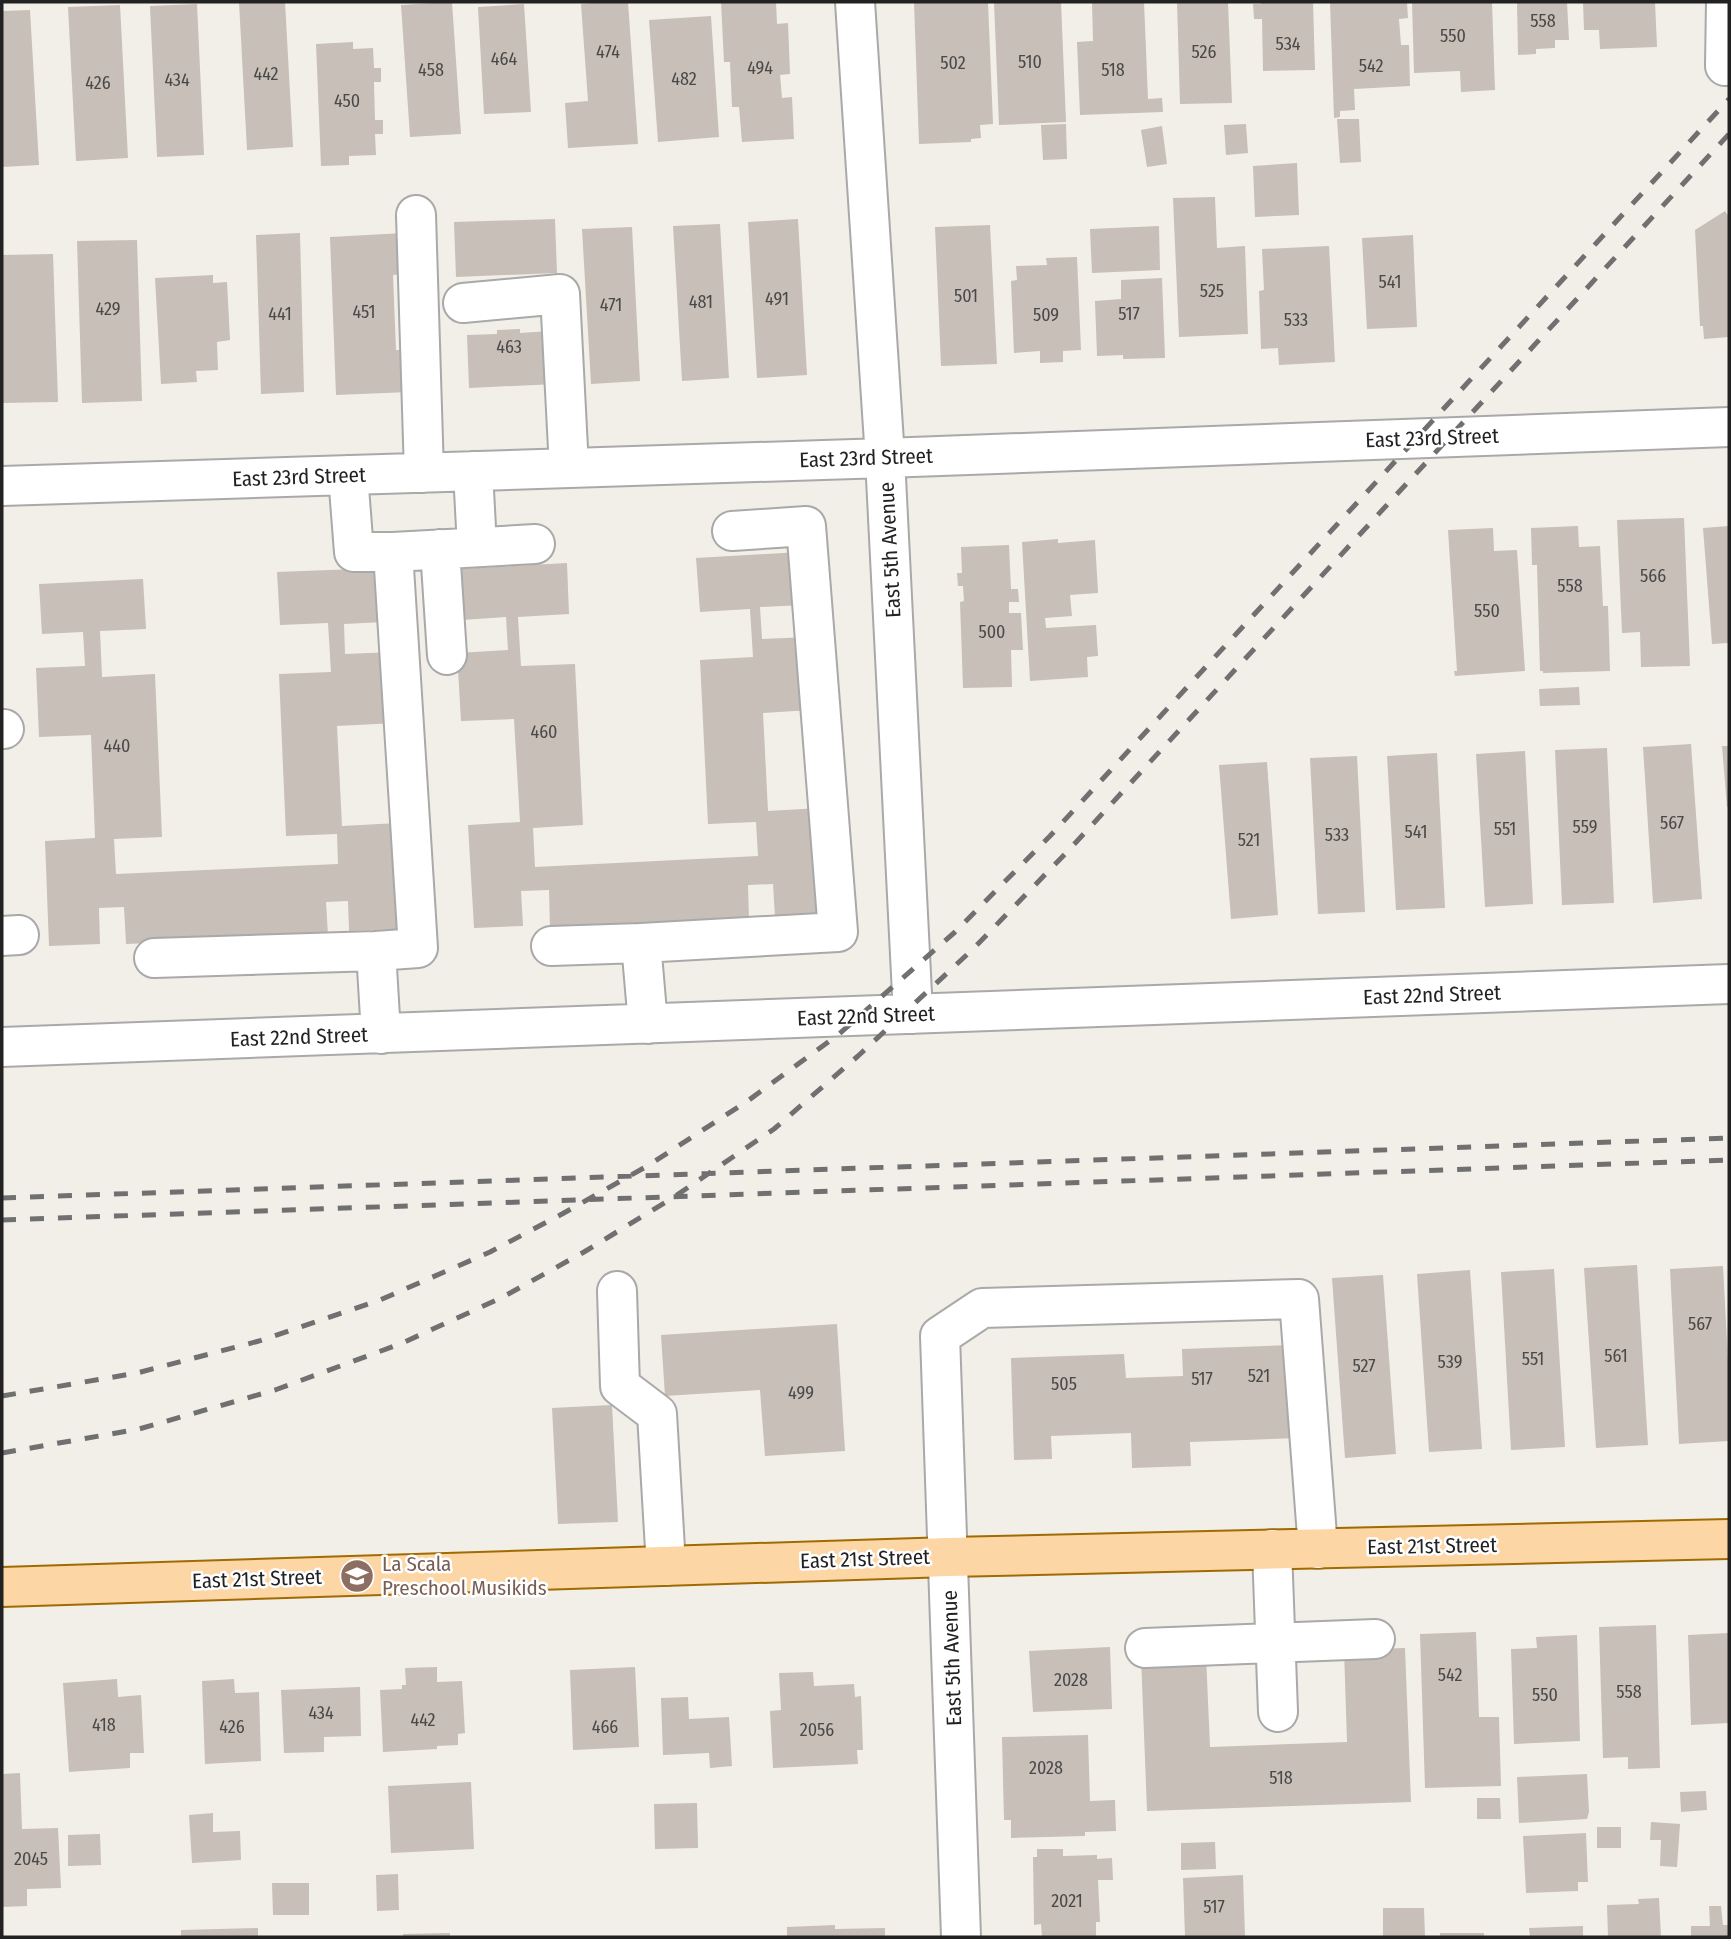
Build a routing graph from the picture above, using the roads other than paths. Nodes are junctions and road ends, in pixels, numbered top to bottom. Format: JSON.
{"nodes":[{"id":1,"x":855,"y":2,"type":"edge"},
{"id":2,"x":1726,"y":2,"type":"edge"},
{"id":3,"x":1725,"y":66,"type":"dead end"},
{"id":4,"x":416,"y":215,"type":"dead end"},
{"id":5,"x":463,"y":303,"type":"dead end"},
{"id":6,"x":1729,"y":427,"type":"edge"},
{"id":7,"x":886,"y":458,"type":"junction"},
{"id":8,"x":569,"y":468,"type":"junction"},
{"id":9,"x":473,"y":471,"type":"junction"},
{"id":10,"x":424,"y":472,"type":"junction"},
{"id":11,"x":348,"y":475,"type":"junction"},
{"id":12,"x":2,"y":486,"type":"edge"},
{"id":13,"x":732,"y":531,"type":"dead end"},
{"id":14,"x":535,"y":544,"type":"dead end"},
{"id":15,"x":459,"y":548,"type":"junction"},
{"id":16,"x":393,"y":552,"type":"junction"},
{"id":17,"x":447,"y":655,"type":"dead end"},
{"id":18,"x":641,"y":943,"type":"junction"},
{"id":19,"x":551,"y":946,"type":"dead end"},
{"id":20,"x":376,"y":951,"type":"junction"},
{"id":21,"x":154,"y":958,"type":"dead end"},
{"id":22,"x":1729,"y":984,"type":"edge"},
{"id":23,"x":913,"y":1014,"type":"junction"},
{"id":24,"x":648,"y":1024,"type":"junction"},
{"id":25,"x":381,"y":1034,"type":"junction"},
{"id":26,"x":2,"y":1047,"type":"edge"},
{"id":27,"x":617,"y":1291,"type":"dead end"},
{"id":28,"x":1729,"y":1539,"type":"edge"},
{"id":29,"x":1272,"y":1549,"type":"junction"},
{"id":30,"x":1318,"y":1549,"type":"junction"},
{"id":31,"x":948,"y":1557,"type":"junction"},
{"id":32,"x":666,"y":1566,"type":"junction"},
{"id":33,"x":2,"y":1587,"type":"edge"},
{"id":34,"x":1375,"y":1639,"type":"dead end"},
{"id":35,"x":1276,"y":1644,"type":"junction"},
{"id":36,"x":1145,"y":1648,"type":"dead end"},
{"id":37,"x":1278,"y":1713,"type":"dead end"},
{"id":38,"x":961,"y":1937,"type":"edge"}],
"edges":[{"from":1,"to":7,"type":"street","name":"East 5th Avenue"},
{"from":2,"to":3,"type":"street"},
{"from":4,"to":10,"type":"street"},
{"from":5,"to":8,"type":"street"},
{"from":6,"to":7,"type":"street","name":"East 23rd Street"},
{"from":7,"to":8,"type":"street","name":"East 23rd Street"},
{"from":7,"to":23,"type":"street","name":"East 5th Avenue"},
{"from":8,"to":9,"type":"street","name":"East 23rd Street"},
{"from":9,"to":10,"type":"street","name":"East 23rd Street"},
{"from":9,"to":15,"type":"street"},
{"from":10,"to":11,"type":"street","name":"East 23rd Street"},
{"from":11,"to":12,"type":"street","name":"East 23rd Street"},
{"from":11,"to":16,"type":"street"},
{"from":13,"to":18,"type":"street"},
{"from":14,"to":15,"type":"street"},
{"from":15,"to":16,"type":"street"},
{"from":15,"to":17,"type":"street"},
{"from":16,"to":20,"type":"street"},
{"from":18,"to":19,"type":"street"},
{"from":18,"to":24,"type":"street"},
{"from":20,"to":21,"type":"street"},
{"from":20,"to":25,"type":"street"},
{"from":22,"to":23,"type":"street","name":"East 22nd Street"},
{"from":23,"to":24,"type":"street","name":"East 22nd Street"},
{"from":24,"to":25,"type":"street","name":"East 22nd Street"},
{"from":25,"to":26,"type":"street","name":"East 22nd Street"},
{"from":27,"to":32,"type":"street"},
{"from":28,"to":30,"type":"main road","name":"East 21st Street"},
{"from":29,"to":30,"type":"main road","name":"East 21st Street"},
{"from":29,"to":31,"type":"main road","name":"East 21st Street"},
{"from":29,"to":35,"type":"street"},
{"from":30,"to":31,"type":"street","name":"East 5th Avenue"},
{"from":31,"to":32,"type":"main road","name":"East 21st Street"},
{"from":31,"to":38,"type":"street","name":"East 5th Avenue"},
{"from":32,"to":33,"type":"main road","name":"East 21st Street"},
{"from":34,"to":35,"type":"street"},
{"from":35,"to":36,"type":"street"},
{"from":35,"to":37,"type":"street"}]}
